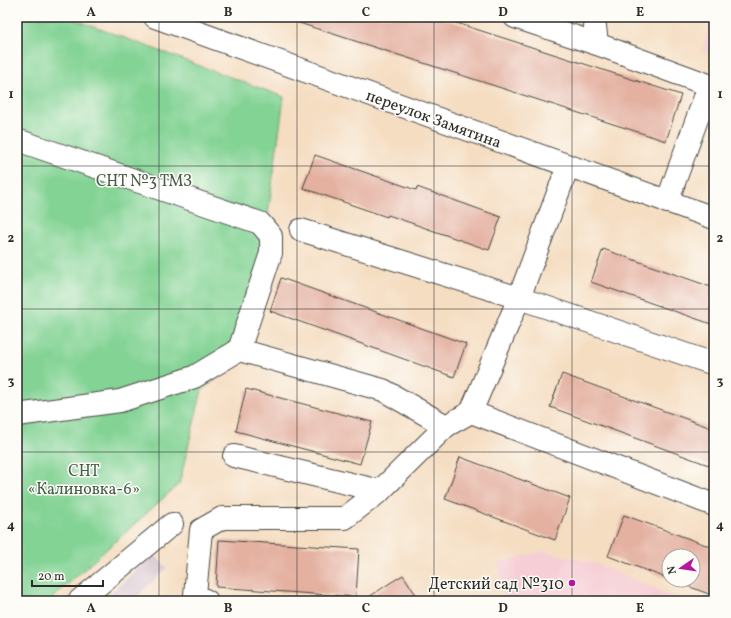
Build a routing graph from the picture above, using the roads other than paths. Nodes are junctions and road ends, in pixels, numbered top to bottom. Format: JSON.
{"nodes":[{"id":1,"x":155,"y":17,"type":"edge"},
{"id":2,"x":515,"y":17,"type":"edge"},
{"id":3,"x":594,"y":17,"type":"edge"},
{"id":4,"x":597,"y":44,"type":"junction"},
{"id":5,"x":712,"y":87,"type":"edge"},
{"id":6,"x":17,"y":140,"type":"edge"},
{"id":7,"x":568,"y":166,"type":"junction"},
{"id":8,"x":667,"y":202,"type":"junction"},
{"id":9,"x":714,"y":218,"type":"edge"},
{"id":10,"x":301,"y":230,"type":"dead end"},
{"id":11,"x":519,"y":298,"type":"junction"},
{"id":12,"x":239,"y":350,"type":"junction"},
{"id":13,"x":714,"y":364,"type":"edge"},
{"id":14,"x":471,"y":412,"type":"junction"},
{"id":15,"x":17,"y":415,"type":"edge"},
{"id":16,"x":446,"y":426,"type":"junction"},
{"id":17,"x":234,"y":456,"type":"dead end"},
{"id":18,"x":380,"y":491,"type":"junction"},
{"id":19,"x":714,"y":505,"type":"edge"},
{"id":20,"x":172,"y":524,"type":"dead end"},
{"id":21,"x":79,"y":601,"type":"edge"},
{"id":22,"x":207,"y":601,"type":"edge"}],
"edges":[{"from":1,"to":7,"type":"street","name":"переулок Замятина"},
{"from":2,"to":4,"type":"street"},
{"from":3,"to":4,"type":"street"},
{"from":4,"to":5,"type":"street"},
{"from":5,"to":8,"type":"street"},
{"from":6,"to":12,"type":"street"},
{"from":7,"to":8,"type":"street","name":"переулок Замятина"},
{"from":7,"to":11,"type":"street"},
{"from":8,"to":9,"type":"street","name":"переулок Замятина"},
{"from":10,"to":11,"type":"street"},
{"from":11,"to":13,"type":"street"},
{"from":11,"to":14,"type":"street"},
{"from":12,"to":15,"type":"street"},
{"from":12,"to":16,"type":"street"},
{"from":14,"to":16,"type":"street"},
{"from":14,"to":19,"type":"street"},
{"from":16,"to":18,"type":"street"},
{"from":17,"to":18,"type":"street"},
{"from":18,"to":22,"type":"street"},
{"from":20,"to":21,"type":"street"}]}
